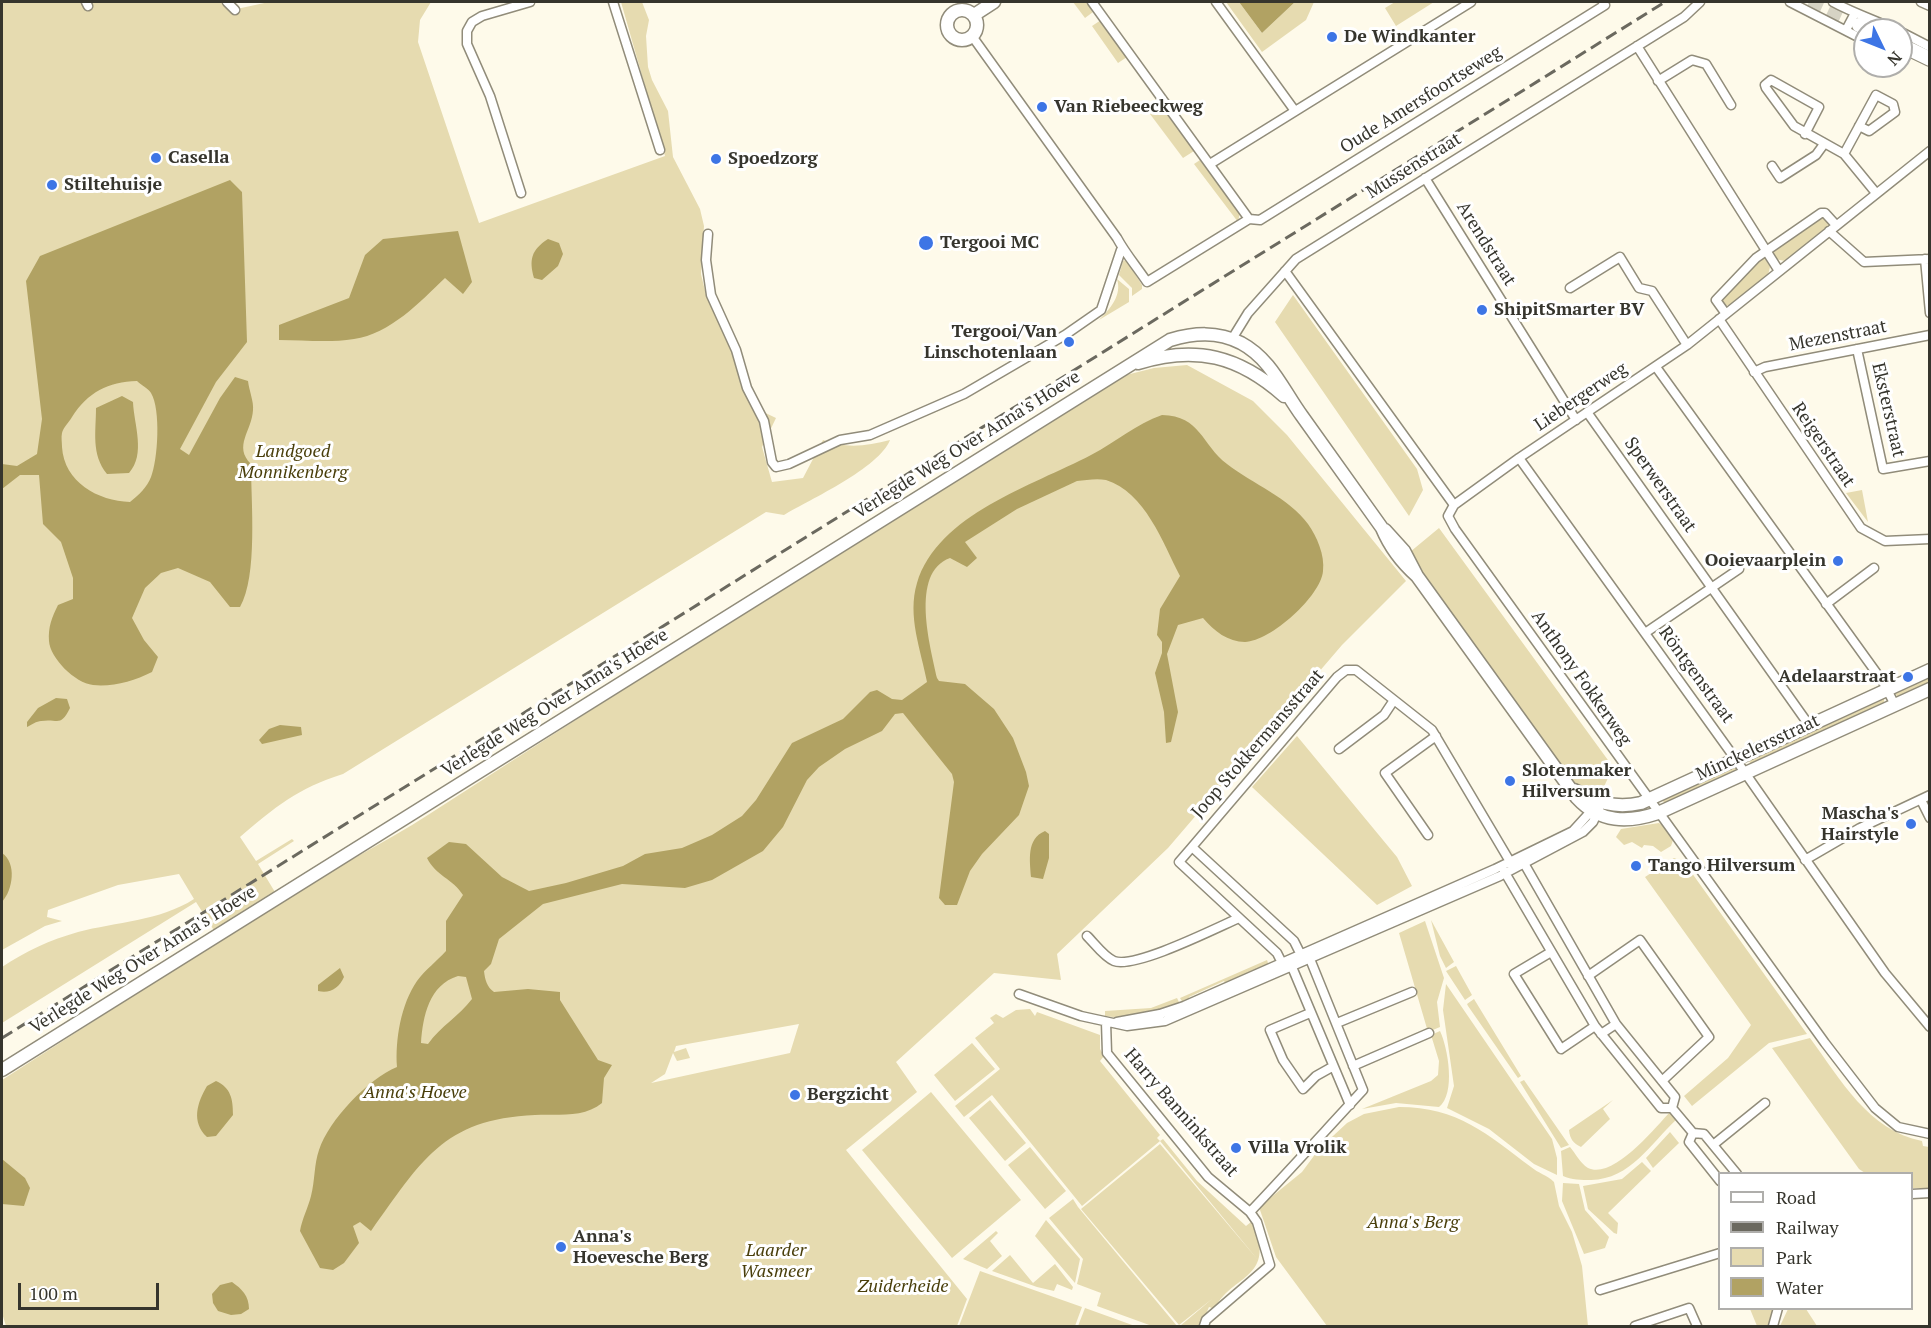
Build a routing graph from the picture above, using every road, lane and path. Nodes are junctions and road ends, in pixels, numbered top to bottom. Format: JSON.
{"nodes":[{"id":1,"x":227,"y":2,"type":"edge"},
{"id":2,"x":530,"y":2,"type":"edge"},
{"id":3,"x":614,"y":2,"type":"edge"},
{"id":4,"x":994,"y":2,"type":"edge"},
{"id":5,"x":1092,"y":2,"type":"edge"},
{"id":6,"x":1216,"y":2,"type":"edge"},
{"id":7,"x":1471,"y":2,"type":"edge"},
{"id":8,"x":1603,"y":2,"type":"edge"},
{"id":9,"x":1700,"y":2,"type":"edge"},
{"id":10,"x":1790,"y":2,"type":"edge"},
{"id":11,"x":1833,"y":2,"type":"edge"},
{"id":12,"x":1921,"y":2,"type":"edge"},
{"id":13,"x":952,"y":6,"type":"edge"},
{"id":14,"x":1929,"y":6,"type":"edge"},
{"id":15,"x":235,"y":9,"type":"dead end"},
{"id":16,"x":974,"y":15,"type":"junction"},
{"id":17,"x":1853,"y":22,"type":"edge"},
{"id":18,"x":1853,"y":26,"type":"edge"},
{"id":19,"x":972,"y":36,"type":"junction"},
{"id":20,"x":1913,"y":39,"type":"edge"},
{"id":21,"x":1637,"y":46,"type":"junction"},
{"id":22,"x":1929,"y":47,"type":"edge"},
{"id":23,"x":1913,"y":51,"type":"edge"},
{"id":24,"x":1929,"y":59,"type":"edge"},
{"id":25,"x":1658,"y":81,"type":"junction"},
{"id":26,"x":1731,"y":105,"type":"dead end"},
{"id":27,"x":1295,"y":111,"type":"junction"},
{"id":28,"x":1859,"y":126,"type":"junction"},
{"id":29,"x":1805,"y":134,"type":"junction"},
{"id":30,"x":1824,"y":144,"type":"junction"},
{"id":31,"x":660,"y":150,"type":"dead end"},
{"id":32,"x":1929,"y":151,"type":"edge"},
{"id":33,"x":1844,"y":154,"type":"junction"},
{"id":34,"x":1210,"y":165,"type":"junction"},
{"id":35,"x":1772,"y":166,"type":"dead end"},
{"id":36,"x":1425,"y":178,"type":"junction"},
{"id":37,"x":521,"y":193,"type":"dead end"},
{"id":38,"x":1876,"y":193,"type":"junction"},
{"id":39,"x":1249,"y":219,"type":"junction"},
{"id":40,"x":1833,"y":228,"type":"junction"},
{"id":41,"x":708,"y":234,"type":"dead end"},
{"id":42,"x":1121,"y":250,"type":"junction"},
{"id":43,"x":1765,"y":251,"type":"junction"},
{"id":44,"x":1927,"y":259,"type":"edge"},
{"id":45,"x":1285,"y":271,"type":"junction"},
{"id":46,"x":1779,"y":272,"type":"junction"},
{"id":47,"x":1570,"y":288,"type":"dead end"},
{"id":48,"x":1929,"y":313,"type":"edge"},
{"id":49,"x":1722,"y":317,"type":"junction"},
{"id":50,"x":1217,"y":335,"type":"junction"},
{"id":51,"x":1929,"y":335,"type":"edge"},
{"id":52,"x":1232,"y":339,"type":"junction"},
{"id":53,"x":1687,"y":345,"type":"junction"},
{"id":54,"x":1248,"y":348,"type":"junction"},
{"id":55,"x":1857,"y":349,"type":"junction"},
{"id":56,"x":1209,"y":356,"type":"junction"},
{"id":57,"x":1240,"y":364,"type":"junction"},
{"id":58,"x":1128,"y":366,"type":"junction"},
{"id":59,"x":1656,"y":367,"type":"junction"},
{"id":60,"x":1754,"y":372,"type":"junction"},
{"id":61,"x":1293,"y":404,"type":"junction"},
{"id":62,"x":1587,"y":412,"type":"junction"},
{"id":63,"x":1576,"y":420,"type":"junction"},
{"id":64,"x":1519,"y":458,"type":"junction"},
{"id":65,"x":1929,"y":461,"type":"edge"},
{"id":66,"x":1454,"y":505,"type":"junction"},
{"id":67,"x":1929,"y":539,"type":"edge"},
{"id":68,"x":1874,"y":568,"type":"dead end"},
{"id":69,"x":1739,"y":569,"type":"dead end"},
{"id":70,"x":1713,"y":588,"type":"junction"},
{"id":71,"x":1826,"y":604,"type":"junction"},
{"id":72,"x":1645,"y":633,"type":"junction"},
{"id":73,"x":1929,"y":670,"type":"edge"},
{"id":74,"x":1929,"y":689,"type":"edge"},
{"id":75,"x":1887,"y":690,"type":"junction"},
{"id":76,"x":1394,"y":700,"type":"junction"},
{"id":77,"x":1894,"y":705,"type":"junction"},
{"id":78,"x":1809,"y":725,"type":"junction"},
{"id":79,"x":1436,"y":736,"type":"junction"},
{"id":80,"x":1339,"y":749,"type":"dead end"},
{"id":81,"x":1736,"y":759,"type":"junction"},
{"id":82,"x":1746,"y":774,"type":"junction"},
{"id":83,"x":1925,"y":798,"type":"edge"},
{"id":84,"x":1649,"y":800,"type":"junction"},
{"id":85,"x":1596,"y":810,"type":"junction"},
{"id":86,"x":1658,"y":813,"type":"junction"},
{"id":87,"x":1929,"y":818,"type":"edge"},
{"id":88,"x":1428,"y":835,"type":"dead end"},
{"id":89,"x":1192,"y":846,"type":"junction"},
{"id":90,"x":1521,"y":860,"type":"junction"},
{"id":91,"x":1805,"y":860,"type":"junction"},
{"id":92,"x":1512,"y":865,"type":"junction"},
{"id":93,"x":1503,"y":870,"type":"junction"},
{"id":94,"x":1239,"y":918,"type":"junction"},
{"id":95,"x":1087,"y":936,"type":"dead end"},
{"id":96,"x":1551,"y":952,"type":"junction"},
{"id":97,"x":1301,"y":955,"type":"junction"},
{"id":98,"x":1310,"y":959,"type":"junction"},
{"id":99,"x":1282,"y":963,"type":"junction"},
{"id":100,"x":1292,"y":967,"type":"junction"},
{"id":101,"x":1588,"y":976,"type":"junction"},
{"id":102,"x":1412,"y":992,"type":"dead end"},
{"id":103,"x":1019,"y":994,"type":"dead end"},
{"id":104,"x":1310,"y":1013,"type":"junction"},
{"id":105,"x":1106,"y":1022,"type":"junction"},
{"id":106,"x":1117,"y":1023,"type":"junction"},
{"id":107,"x":1337,"y":1023,"type":"junction"},
{"id":108,"x":1616,"y":1024,"type":"junction"},
{"id":109,"x":1595,"y":1026,"type":"junction"},
{"id":110,"x":1929,"y":1027,"type":"edge"},
{"id":111,"x":1429,"y":1034,"type":"dead end"},
{"id":112,"x":1602,"y":1034,"type":"junction"},
{"id":113,"x":1353,"y":1066,"type":"junction"},
{"id":114,"x":1332,"y":1067,"type":"junction"},
{"id":115,"x":2,"y":1070,"type":"edge"},
{"id":116,"x":1662,"y":1081,"type":"junction"},
{"id":117,"x":1765,"y":1103,"type":"dead end"},
{"id":118,"x":1350,"y":1105,"type":"junction"},
{"id":119,"x":1672,"y":1108,"type":"junction"},
{"id":120,"x":1693,"y":1133,"type":"junction"},
{"id":121,"x":1929,"y":1134,"type":"edge"},
{"id":122,"x":1713,"y":1145,"type":"junction"},
{"id":123,"x":1736,"y":1172,"type":"edge"},
{"id":124,"x":1718,"y":1180,"type":"edge"},
{"id":125,"x":1929,"y":1193,"type":"edge"},
{"id":126,"x":1913,"y":1194,"type":"edge"},
{"id":127,"x":1250,"y":1212,"type":"junction"},
{"id":128,"x":1718,"y":1253,"type":"edge"},
{"id":129,"x":1600,"y":1290,"type":"dead end"},
{"id":130,"x":1777,"y":1310,"type":"edge"},
{"id":131,"x":1204,"y":1326,"type":"edge"},
{"id":132,"x":1635,"y":1326,"type":"edge"},
{"id":133,"x":1697,"y":1326,"type":"edge"},
{"id":134,"x":1773,"y":1326,"type":"edge"}],
"edges":[{"from":1,"to":15,"type":"street"},
{"from":2,"to":37,"type":"street"},
{"from":3,"to":31,"type":"street"},
{"from":4,"to":16,"type":"main road"},
{"from":5,"to":34,"type":"street"},
{"from":6,"to":27,"type":"street"},
{"from":7,"to":27,"type":"street"},
{"from":8,"to":39,"type":"street","name":"Oude Amersfoortseweg"},
{"from":9,"to":21,"type":"street","name":"Mussenstraat"},
{"from":10,"to":18,"type":"street"},
{"from":11,"to":17,"type":"street"},
{"from":12,"to":14,"type":"street"},
{"from":13,"to":16,"type":"main road"},
{"from":13,"to":19,"type":"main road"},
{"from":16,"to":19,"type":"main road"},
{"from":19,"to":42,"type":"street"},
{"from":20,"to":22,"type":"street"},
{"from":21,"to":25,"type":"street"},
{"from":21,"to":36,"type":"street","name":"Mussenstraat"},
{"from":23,"to":24,"type":"main road"},
{"from":25,"to":26,"type":"street"},
{"from":25,"to":43,"type":"street"},
{"from":27,"to":34,"type":"street"},
{"from":28,"to":28,"type":"street"},
{"from":28,"to":33,"type":"street"},
{"from":29,"to":29,"type":"street"},
{"from":29,"to":30,"type":"street"},
{"from":30,"to":33,"type":"street"},
{"from":30,"to":35,"type":"street"},
{"from":32,"to":38,"type":"street","name":"Liebergerweg"},
{"from":33,"to":38,"type":"street"},
{"from":34,"to":39,"type":"street"},
{"from":36,"to":45,"type":"street","name":"Mussenstraat"},
{"from":36,"to":63,"type":"street","name":"Arendstraat"},
{"from":38,"to":40,"type":"street","name":"Liebergerweg"},
{"from":39,"to":42,"type":"street","name":"Oude Amersfoortseweg"},
{"from":40,"to":43,"type":"street"},
{"from":40,"to":44,"type":"street"},
{"from":40,"to":46,"type":"street","name":"Liebergerweg"},
{"from":41,"to":42,"type":"street"},
{"from":43,"to":46,"type":"street"},
{"from":43,"to":49,"type":"street"},
{"from":44,"to":48,"type":"street"},
{"from":45,"to":52,"type":"street","name":"Mussenstraat"},
{"from":45,"to":66,"type":"street"},
{"from":46,"to":49,"type":"street","name":"Liebergerweg"},
{"from":47,"to":53,"type":"street"},
{"from":49,"to":53,"type":"street","name":"Liebergerweg"},
{"from":49,"to":60,"type":"street","name":"Reigerstraat"},
{"from":50,"to":52,"type":"main road","name":"Verlegde Weg Over Anna's Hoeve"},
{"from":50,"to":56,"type":"main road"},
{"from":50,"to":58,"type":"main road","name":"Verlegde Weg Over Anna's Hoeve"},
{"from":51,"to":55,"type":"street","name":"Mezenstraat"},
{"from":52,"to":54,"type":"main road","name":"Verlegde Weg Over Anna's Hoeve"},
{"from":53,"to":59,"type":"street","name":"Liebergerweg"},
{"from":54,"to":57,"type":"main road"},
{"from":54,"to":61,"type":"main road","name":"Verlegde Weg Over Anna's Hoeve"},
{"from":55,"to":60,"type":"street","name":"Mezenstraat"},
{"from":55,"to":65,"type":"street","name":"Eksterstraat"},
{"from":56,"to":57,"type":"main road","name":"Verlegde Weg Over Anna's Hoeve"},
{"from":56,"to":58,"type":"main road","name":"Verlegde Weg Over Anna's Hoeve"},
{"from":57,"to":61,"type":"main road","name":"Verlegde Weg Over Anna's Hoeve"},
{"from":58,"to":115,"type":"main road","name":"Verlegde Weg Over Anna's Hoeve"},
{"from":59,"to":62,"type":"street","name":"Liebergerweg"},
{"from":59,"to":71,"type":"street"},
{"from":60,"to":67,"type":"street","name":"Reigerstraat"},
{"from":61,"to":85,"type":"main road","name":"Verlegde Weg Over Anna's Hoeve"},
{"from":62,"to":63,"type":"street","name":"Liebergerweg"},
{"from":62,"to":70,"type":"street","name":"Sperwerstraat"},
{"from":63,"to":64,"type":"street","name":"Liebergerweg"},
{"from":64,"to":66,"type":"street","name":"Liebergerweg"},
{"from":64,"to":72,"type":"street","name":"Röntgenstraat"},
{"from":66,"to":84,"type":"street","name":"Anthony Fokkerweg"},
{"from":68,"to":71,"type":"street"},
{"from":69,"to":70,"type":"street"},
{"from":70,"to":72,"type":"street"},
{"from":70,"to":78,"type":"street","name":"Sperwerstraat"},
{"from":71,"to":75,"type":"street"},
{"from":72,"to":81,"type":"street","name":"Röntgenstraat"},
{"from":73,"to":75,"type":"main road","name":"Minckelersstraat"},
{"from":74,"to":77,"type":"main road","name":"Minckelersstraat"},
{"from":75,"to":77,"type":"street"},
{"from":75,"to":78,"type":"main road","name":"Minckelersstraat"},
{"from":76,"to":79,"type":"street","name":"Joop Stokkermansstraat"},
{"from":76,"to":80,"type":"street"},
{"from":76,"to":89,"type":"street","name":"Joop Stokkermansstraat"},
{"from":77,"to":82,"type":"main road","name":"Minckelersstraat"},
{"from":78,"to":81,"type":"main road","name":"Minckelersstraat"},
{"from":79,"to":88,"type":"street"},
{"from":79,"to":92,"type":"street","name":"Joop Stokkermansstraat"},
{"from":81,"to":82,"type":"street","name":"Röntgenstraat"},
{"from":81,"to":84,"type":"main road","name":"Minckelersstraat"},
{"from":82,"to":86,"type":"main road","name":"Minckelersstraat"},
{"from":82,"to":91,"type":"street","name":"Röntgenstraat"},
{"from":83,"to":87,"type":"street"},
{"from":83,"to":91,"type":"street"},
{"from":84,"to":85,"type":"main road","name":"Minckelersstraat"},
{"from":84,"to":86,"type":"street","name":"Anthony Fokkerweg"},
{"from":85,"to":86,"type":"main road","name":"Minckelersstraat"},
{"from":85,"to":90,"type":"street"},
{"from":86,"to":121,"type":"street","name":"Anthony Fokkerweg"},
{"from":89,"to":94,"type":"street"},
{"from":89,"to":97,"type":"street"},
{"from":90,"to":92,"type":"street"},
{"from":90,"to":101,"type":"street"},
{"from":91,"to":110,"type":"street","name":"Röntgenstraat"},
{"from":92,"to":93,"type":"street"},
{"from":93,"to":96,"type":"street"},
{"from":93,"to":97,"type":"street"},
{"from":93,"to":98,"type":"street"},
{"from":94,"to":95,"type":"street"},
{"from":94,"to":99,"type":"street"},
{"from":96,"to":109,"type":"street"},
{"from":96,"to":109,"type":"street"},
{"from":97,"to":98,"type":"street"},
{"from":97,"to":99,"type":"street"},
{"from":98,"to":100,"type":"street"},
{"from":98,"to":107,"type":"street"},
{"from":99,"to":100,"type":"street"},
{"from":99,"to":106,"type":"street"},
{"from":100,"to":104,"type":"street"},
{"from":100,"to":106,"type":"street"},
{"from":101,"to":108,"type":"street"},
{"from":101,"to":116,"type":"street"},
{"from":102,"to":107,"type":"street"},
{"from":103,"to":105,"type":"street"},
{"from":104,"to":114,"type":"street"},
{"from":104,"to":114,"type":"street"},
{"from":105,"to":106,"type":"street"},
{"from":105,"to":127,"type":"street","name":"Harry Banninkstraat"},
{"from":107,"to":113,"type":"street"},
{"from":108,"to":112,"type":"street"},
{"from":108,"to":116,"type":"street"},
{"from":109,"to":112,"type":"street"},
{"from":111,"to":113,"type":"street"},
{"from":112,"to":119,"type":"street"},
{"from":113,"to":118,"type":"street"},
{"from":114,"to":118,"type":"street"},
{"from":116,"to":119,"type":"street"},
{"from":117,"to":122,"type":"street"},
{"from":118,"to":127,"type":"street"},
{"from":119,"to":120,"type":"street"},
{"from":120,"to":122,"type":"street"},
{"from":120,"to":124,"type":"street"},
{"from":122,"to":123,"type":"street"},
{"from":125,"to":126,"type":"street"},
{"from":127,"to":131,"type":"street","name":"Harry Banninkstraat"},
{"from":128,"to":129,"type":"street"},
{"from":130,"to":134,"type":"street"},
{"from":132,"to":133,"type":"street"}]}
